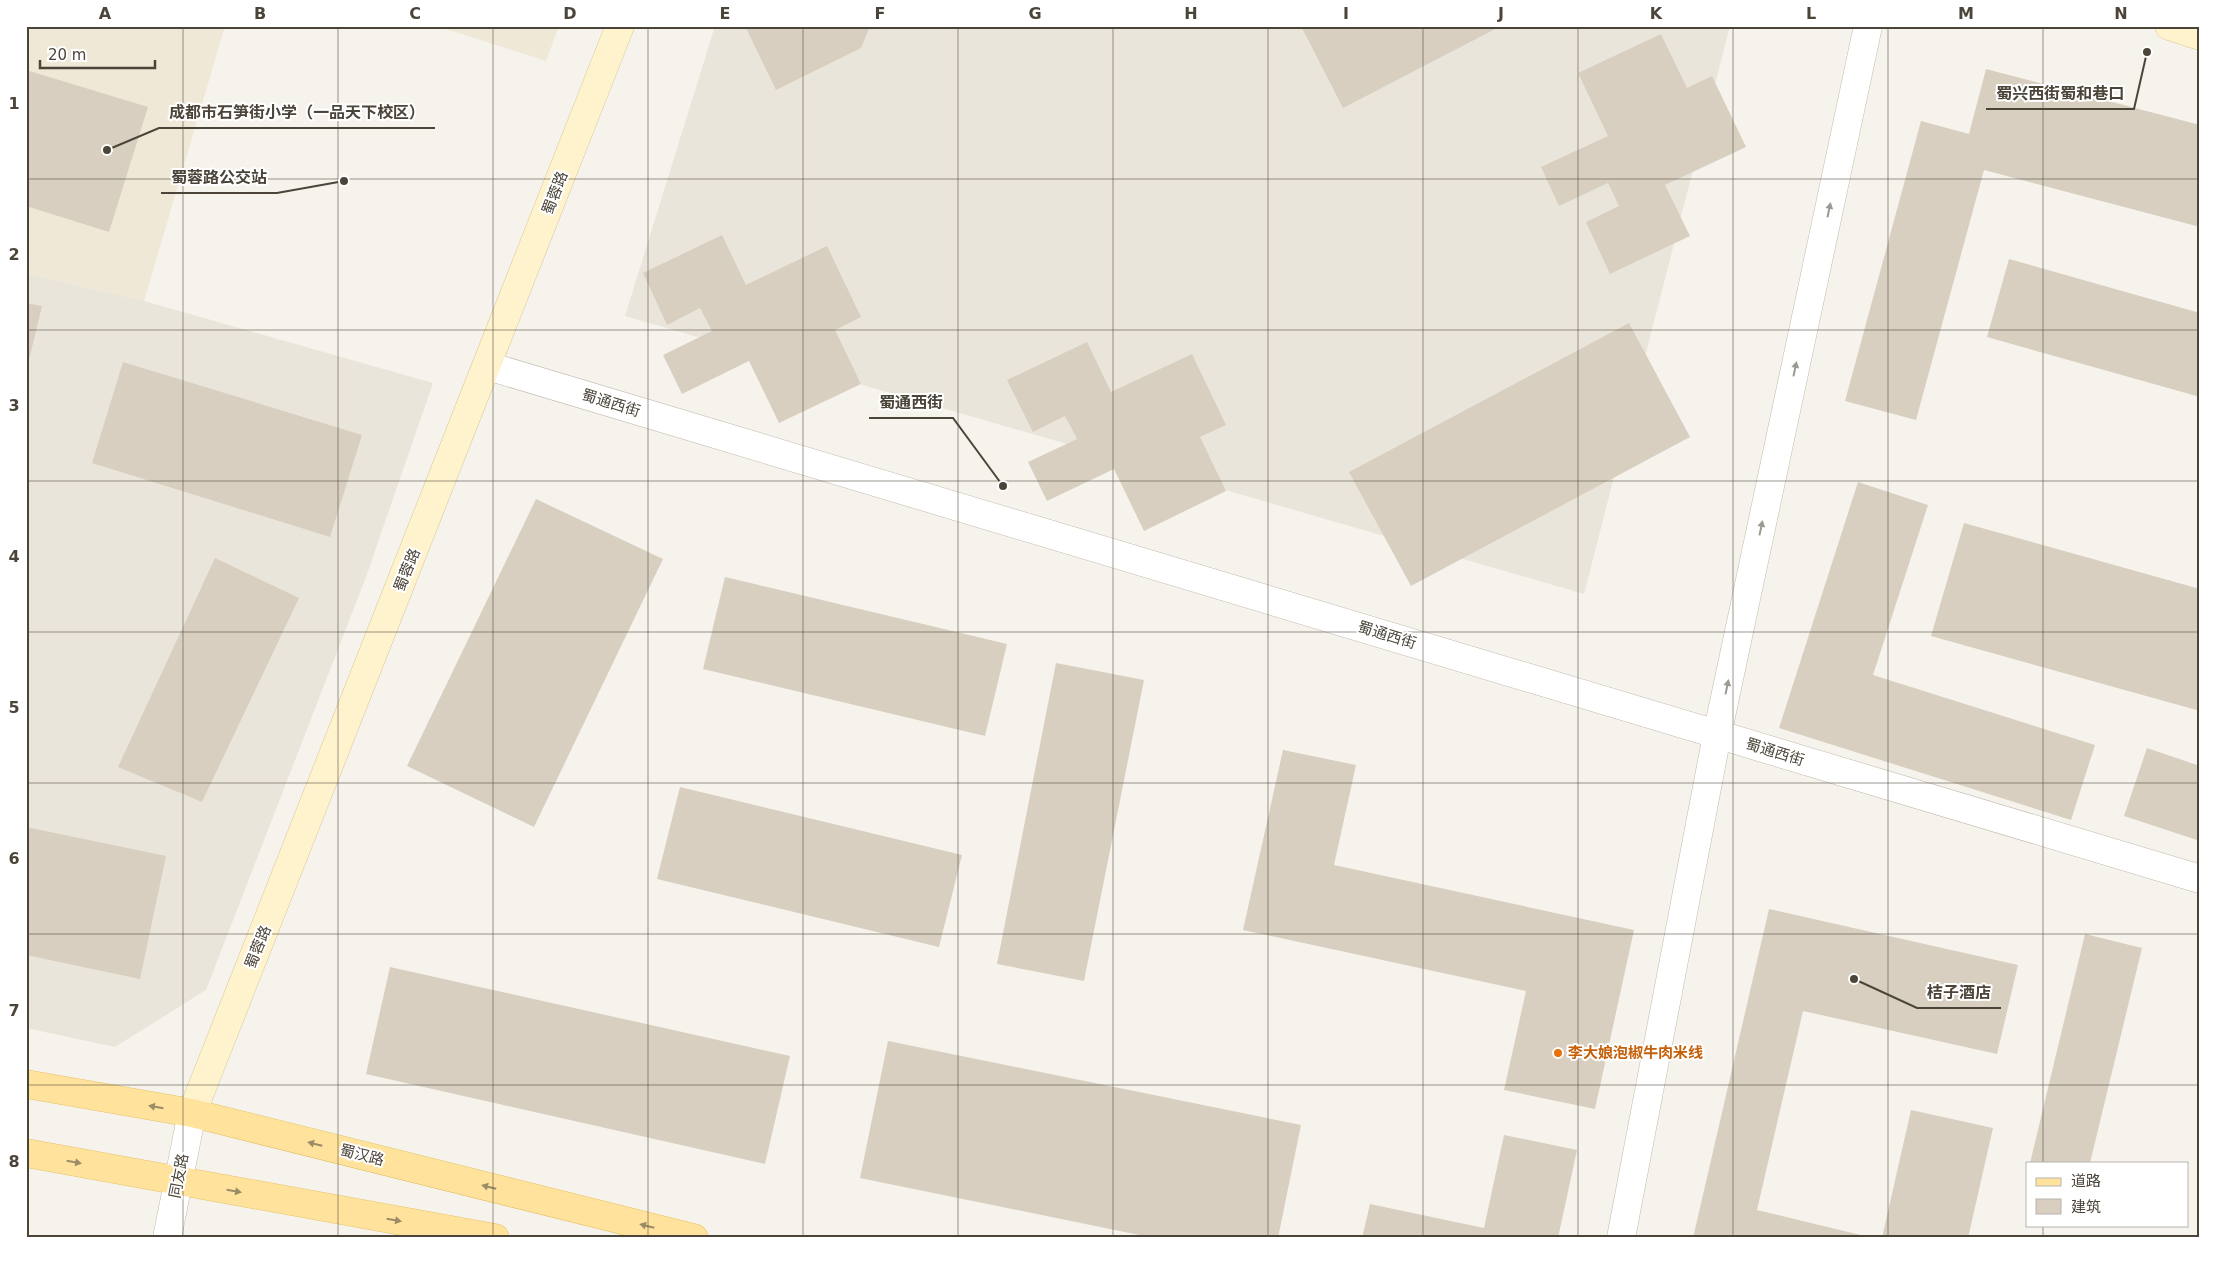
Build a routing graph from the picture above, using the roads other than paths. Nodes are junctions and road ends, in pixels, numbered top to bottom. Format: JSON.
{"nodes":[{"id":1,"x":620,"y":26,"type":"edge"},
{"id":2,"x":1868,"y":26,"type":"edge"},
{"id":3,"x":2169,"y":26,"type":"edge"},
{"id":4,"x":2200,"y":36,"type":"edge"},
{"id":5,"x":488,"y":366,"type":"junction"},
{"id":6,"x":1717,"y":734,"type":"junction"},
{"id":7,"x":2200,"y":880,"type":"edge"},
{"id":8,"x":26,"y":1084,"type":"edge"},
{"id":9,"x":192,"y":1113,"type":"junction"},
{"id":10,"x":26,"y":1153,"type":"edge"},
{"id":11,"x":178,"y":1181,"type":"junction"},
{"id":12,"x":167,"y":1238,"type":"edge"},
{"id":13,"x":495,"y":1238,"type":"edge"},
{"id":14,"x":694,"y":1238,"type":"edge"},
{"id":15,"x":1621,"y":1238,"type":"edge"}],
"edges":[{"from":1,"to":5,"type":"street","name":"蜀蓉路"},
{"from":6,"to":2,"type":"street","one_way":true},
{"from":3,"to":4,"type":"street"},
{"from":5,"to":6,"type":"street","name":"蜀通西街"},
{"from":5,"to":9,"type":"street","name":"蜀蓉路"},
{"from":6,"to":7,"type":"street","name":"蜀通西街"},
{"from":6,"to":15,"type":"street"},
{"from":9,"to":8,"type":"main road","name":"蜀汉路","one_way":true},
{"from":9,"to":11,"type":"street","name":"同友路"},
{"from":14,"to":9,"type":"main road","name":"蜀汉路","one_way":true},
{"from":10,"to":11,"type":"main road","one_way":true},
{"from":11,"to":12,"type":"street","name":"同友路"},
{"from":11,"to":13,"type":"main road","one_way":true}]}
